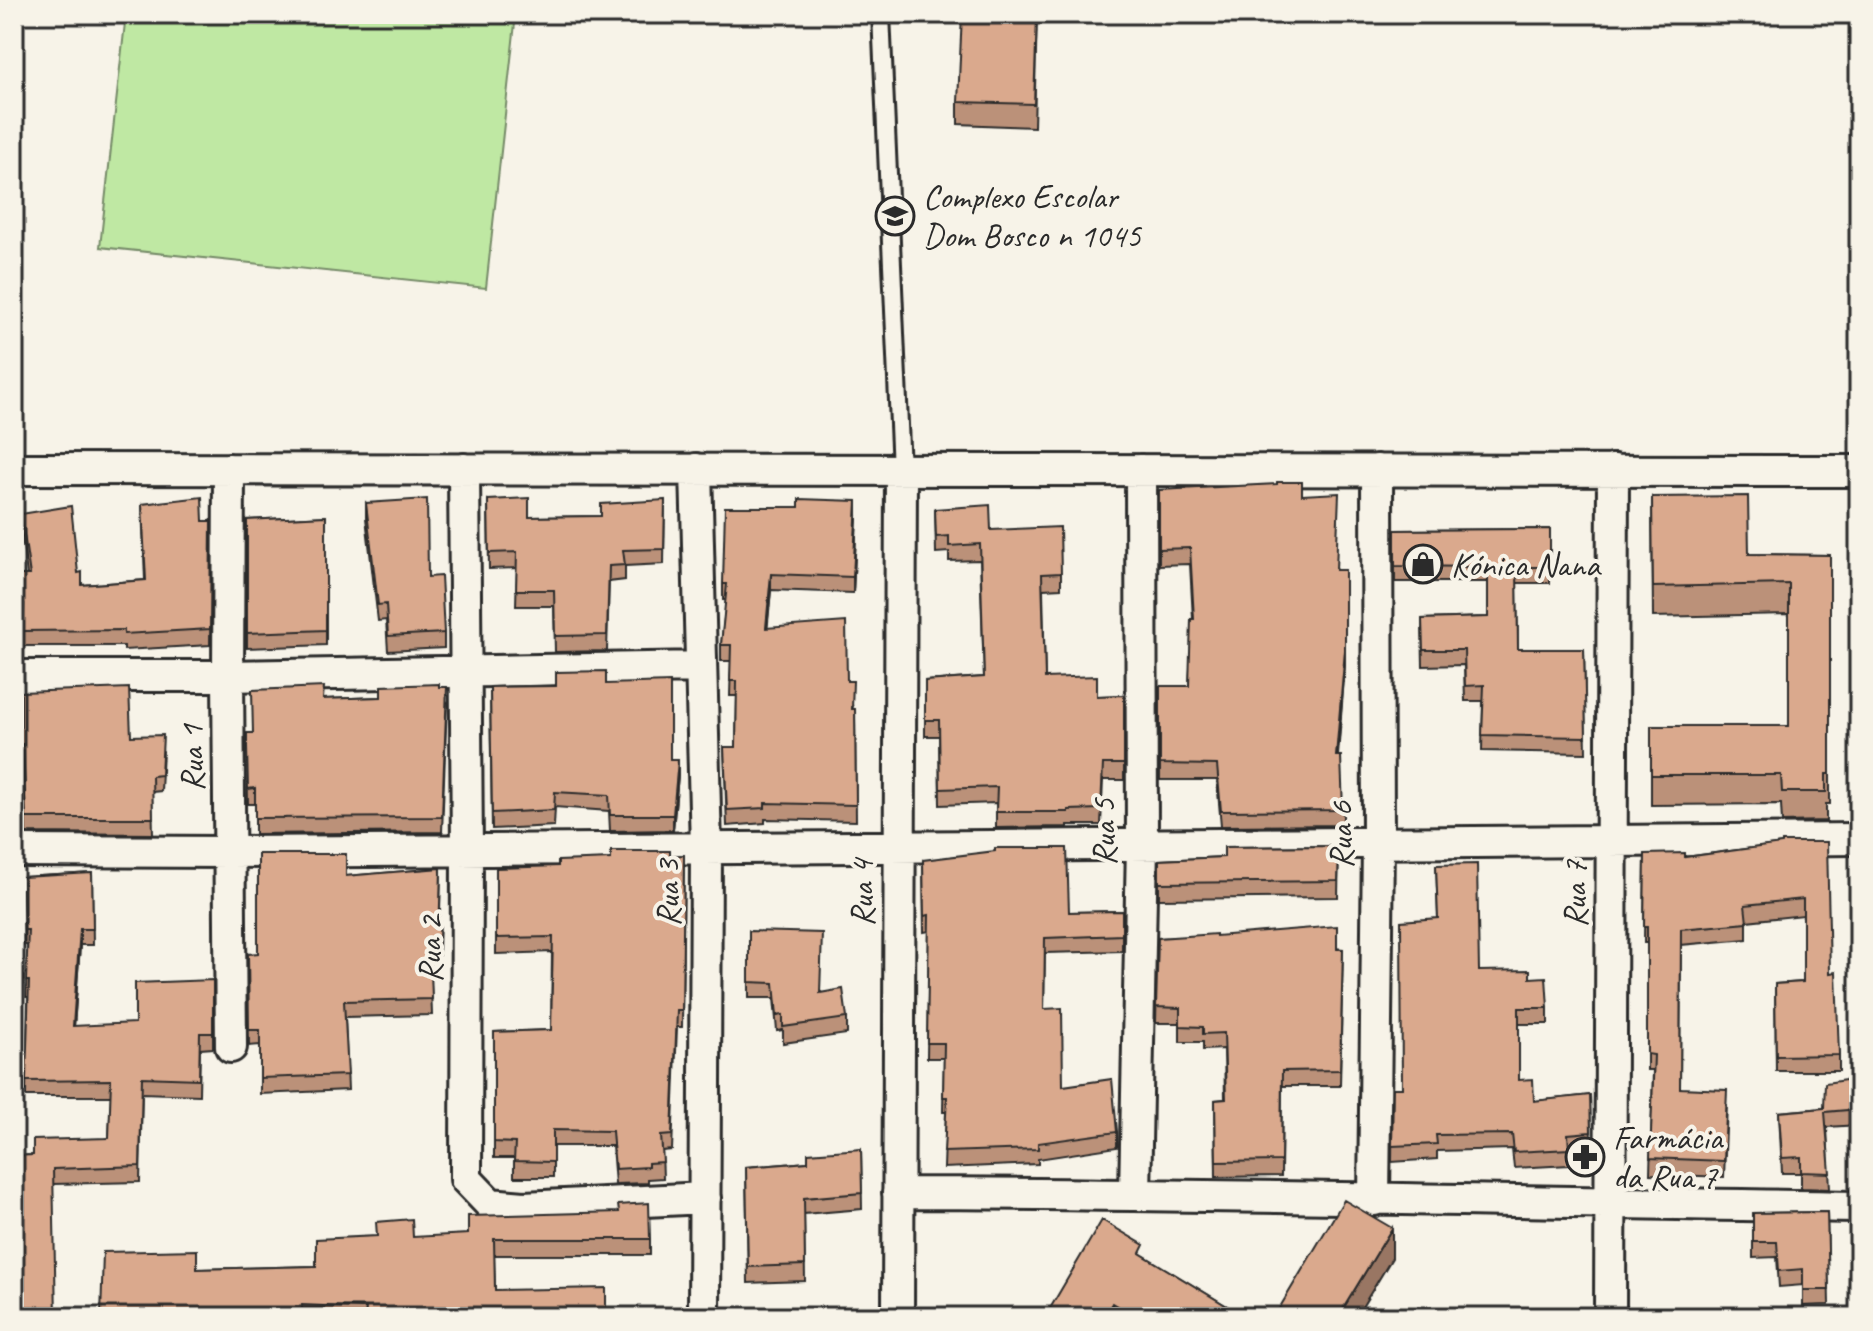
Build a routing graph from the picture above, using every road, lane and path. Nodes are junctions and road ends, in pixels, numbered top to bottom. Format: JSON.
{"nodes":[{"id":1,"x":881,"y":14,"type":"edge"},
{"id":2,"x":14,"y":469,"type":"edge"},
{"id":3,"x":229,"y":469,"type":"junction"},
{"id":4,"x":464,"y":469,"type":"junction"},
{"id":5,"x":696,"y":469,"type":"junction"},
{"id":6,"x":901,"y":470,"type":"junction"},
{"id":7,"x":1141,"y":470,"type":"junction"},
{"id":8,"x":1377,"y":470,"type":"junction"},
{"id":9,"x":1613,"y":470,"type":"junction"},
{"id":10,"x":1859,"y":471,"type":"edge"},
{"id":11,"x":701,"y":667,"type":"junction"},
{"id":12,"x":465,"y":673,"type":"junction"},
{"id":13,"x":14,"y":676,"type":"edge"},
{"id":14,"x":228,"y":676,"type":"junction"},
{"id":15,"x":1859,"y":839,"type":"edge"},
{"id":16,"x":1612,"y":841,"type":"junction"},
{"id":17,"x":1378,"y":843,"type":"junction"},
{"id":18,"x":1142,"y":844,"type":"junction"},
{"id":19,"x":899,"y":845,"type":"junction"},
{"id":20,"x":706,"y":848,"type":"junction"},
{"id":21,"x":467,"y":850,"type":"junction"},
{"id":22,"x":14,"y":851,"type":"edge"},
{"id":23,"x":230,"y":852,"type":"junction"},
{"id":24,"x":231,"y":1047,"type":"dead end"},
{"id":25,"x":898,"y":1193,"type":"junction"},
{"id":26,"x":1135,"y":1194,"type":"junction"},
{"id":27,"x":705,"y":1198,"type":"junction"},
{"id":28,"x":1374,"y":1200,"type":"junction"},
{"id":29,"x":1611,"y":1203,"type":"junction"},
{"id":30,"x":1859,"y":1207,"type":"edge"},
{"id":31,"x":704,"y":1317,"type":"edge"},
{"id":32,"x":898,"y":1317,"type":"edge"},
{"id":33,"x":1610,"y":1317,"type":"edge"}],
"edges":[{"from":1,"to":6,"type":"lane"},
{"from":2,"to":3,"type":"street"},
{"from":3,"to":4,"type":"street"},
{"from":3,"to":14,"type":"street","name":"Rua 1"},
{"from":4,"to":5,"type":"street"},
{"from":4,"to":12,"type":"street","name":"Rua 2"},
{"from":5,"to":6,"type":"street"},
{"from":5,"to":11,"type":"street","name":"Rua 3"},
{"from":6,"to":7,"type":"street"},
{"from":6,"to":19,"type":"street","name":"Rua 4"},
{"from":7,"to":8,"type":"street"},
{"from":7,"to":18,"type":"street","name":"Rua 5"},
{"from":8,"to":9,"type":"street"},
{"from":8,"to":17,"type":"street","name":"Rua 6"},
{"from":9,"to":10,"type":"street"},
{"from":9,"to":16,"type":"street","name":"Rua 7"},
{"from":11,"to":12,"type":"street"},
{"from":11,"to":20,"type":"street","name":"Rua 3"},
{"from":12,"to":14,"type":"street"},
{"from":12,"to":21,"type":"street","name":"Rua 2"},
{"from":13,"to":14,"type":"street"},
{"from":14,"to":23,"type":"street","name":"Rua 1"},
{"from":15,"to":16,"type":"street"},
{"from":16,"to":17,"type":"street"},
{"from":16,"to":29,"type":"street","name":"Rua 7"},
{"from":17,"to":18,"type":"street"},
{"from":17,"to":28,"type":"street","name":"Rua 6"},
{"from":18,"to":19,"type":"street"},
{"from":18,"to":26,"type":"street","name":"Rua 5"},
{"from":19,"to":20,"type":"street"},
{"from":19,"to":25,"type":"street","name":"Rua 4"},
{"from":20,"to":21,"type":"street"},
{"from":20,"to":27,"type":"street","name":"Rua 3"},
{"from":21,"to":23,"type":"street"},
{"from":21,"to":27,"type":"street","name":"Rua 2"},
{"from":22,"to":23,"type":"street"},
{"from":23,"to":24,"type":"street","name":"Rua 1"},
{"from":25,"to":26,"type":"street"},
{"from":25,"to":32,"type":"street","name":"Rua 4"},
{"from":26,"to":28,"type":"street"},
{"from":27,"to":31,"type":"street","name":"Rua 3"},
{"from":28,"to":29,"type":"street"},
{"from":29,"to":30,"type":"street"},
{"from":29,"to":33,"type":"street","name":"Rua 7"}]}
